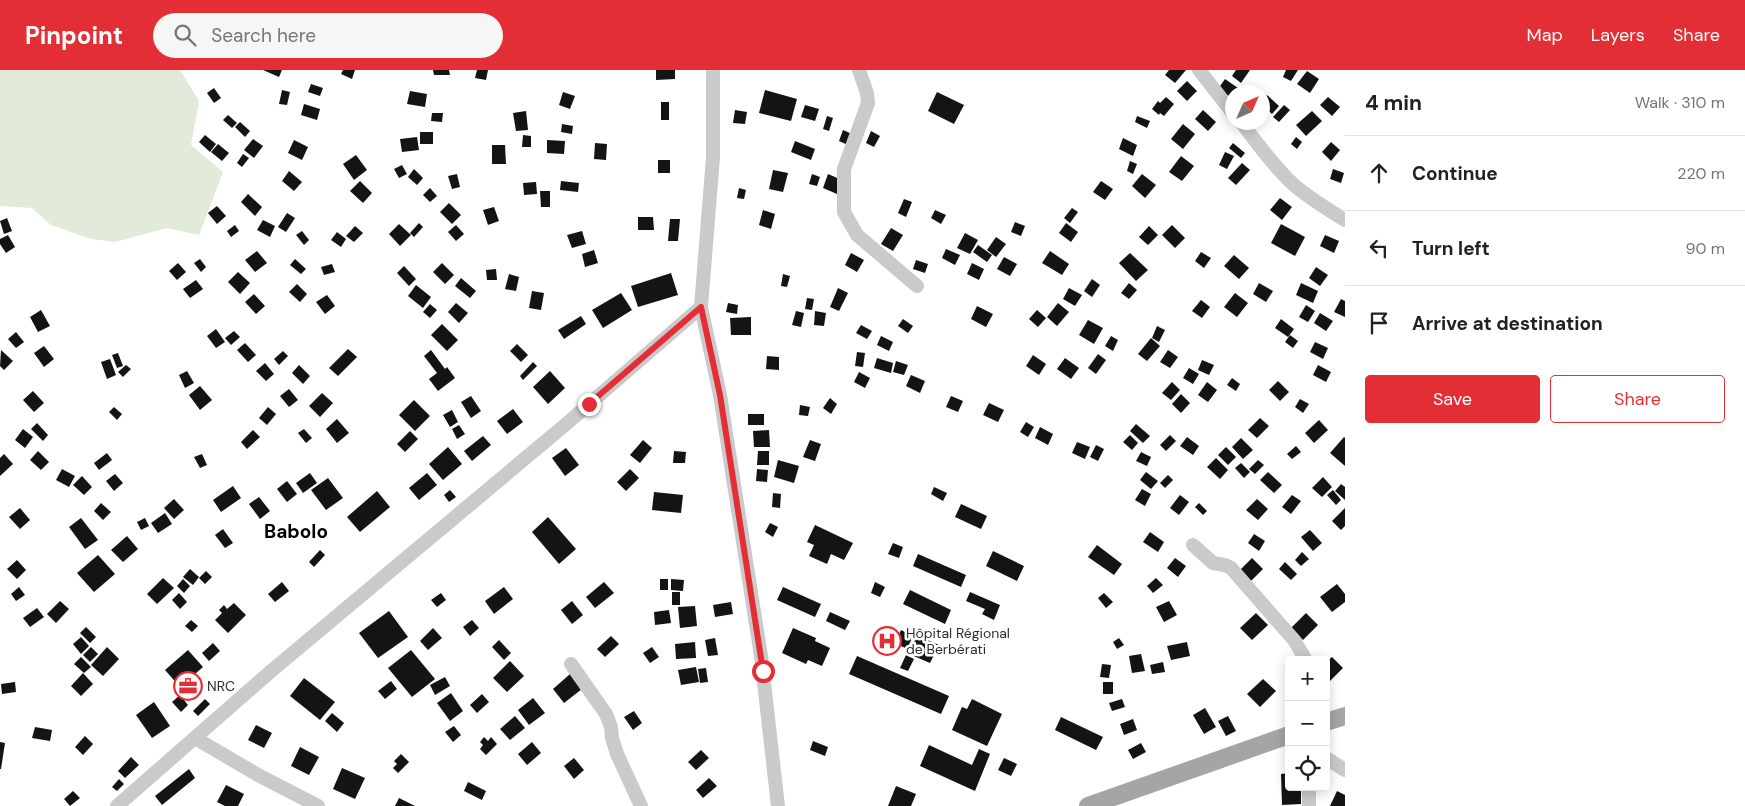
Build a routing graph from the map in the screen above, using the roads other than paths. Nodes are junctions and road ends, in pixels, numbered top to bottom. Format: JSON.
{"nodes":[{"id":1,"x":713,"y":70,"type":"edge"},
{"id":2,"x":859,"y":70,"type":"edge"},
{"id":3,"x":1199,"y":70,"type":"edge"},
{"id":4,"x":1225,"y":103,"type":"edge"},
{"id":5,"x":1247,"y":130,"type":"edge"},
{"id":6,"x":1345,"y":220,"type":"edge"},
{"id":7,"x":917,"y":286,"type":"dead end"},
{"id":8,"x":701,"y":307,"type":"junction"},
{"id":9,"x":1193,"y":545,"type":"dead end"},
{"id":10,"x":1304,"y":656,"type":"edge"},
{"id":11,"x":571,"y":664,"type":"dead end"},
{"id":12,"x":1345,"y":716,"type":"edge"},
{"id":13,"x":1330,"y":721,"type":"edge"},
{"id":14,"x":1285,"y":736,"type":"edge"},
{"id":15,"x":195,"y":738,"type":"junction"},
{"id":16,"x":1330,"y":761,"type":"edge"},
{"id":17,"x":1345,"y":770,"type":"edge"},
{"id":18,"x":1309,"y":791,"type":"edge"},
{"id":19,"x":1309,"y":805,"type":"edge"},
{"id":20,"x":116,"y":806,"type":"edge"},
{"id":21,"x":318,"y":806,"type":"edge"},
{"id":22,"x":641,"y":806,"type":"edge"},
{"id":23,"x":778,"y":806,"type":"edge"},
{"id":24,"x":1088,"y":806,"type":"edge"}],
"edges":[{"from":1,"to":8,"type":"street"},
{"from":2,"to":7,"type":"street"},
{"from":3,"to":4,"type":"street"},
{"from":5,"to":6,"type":"street"},
{"from":8,"to":15,"type":"street"},
{"from":8,"to":23,"type":"street"},
{"from":9,"to":10,"type":"street"},
{"from":11,"to":22,"type":"street"},
{"from":12,"to":13,"type":"main road"},
{"from":14,"to":24,"type":"main road"},
{"from":15,"to":20,"type":"street"},
{"from":15,"to":21,"type":"street"},
{"from":16,"to":17,"type":"street"},
{"from":18,"to":19,"type":"street"}]}
